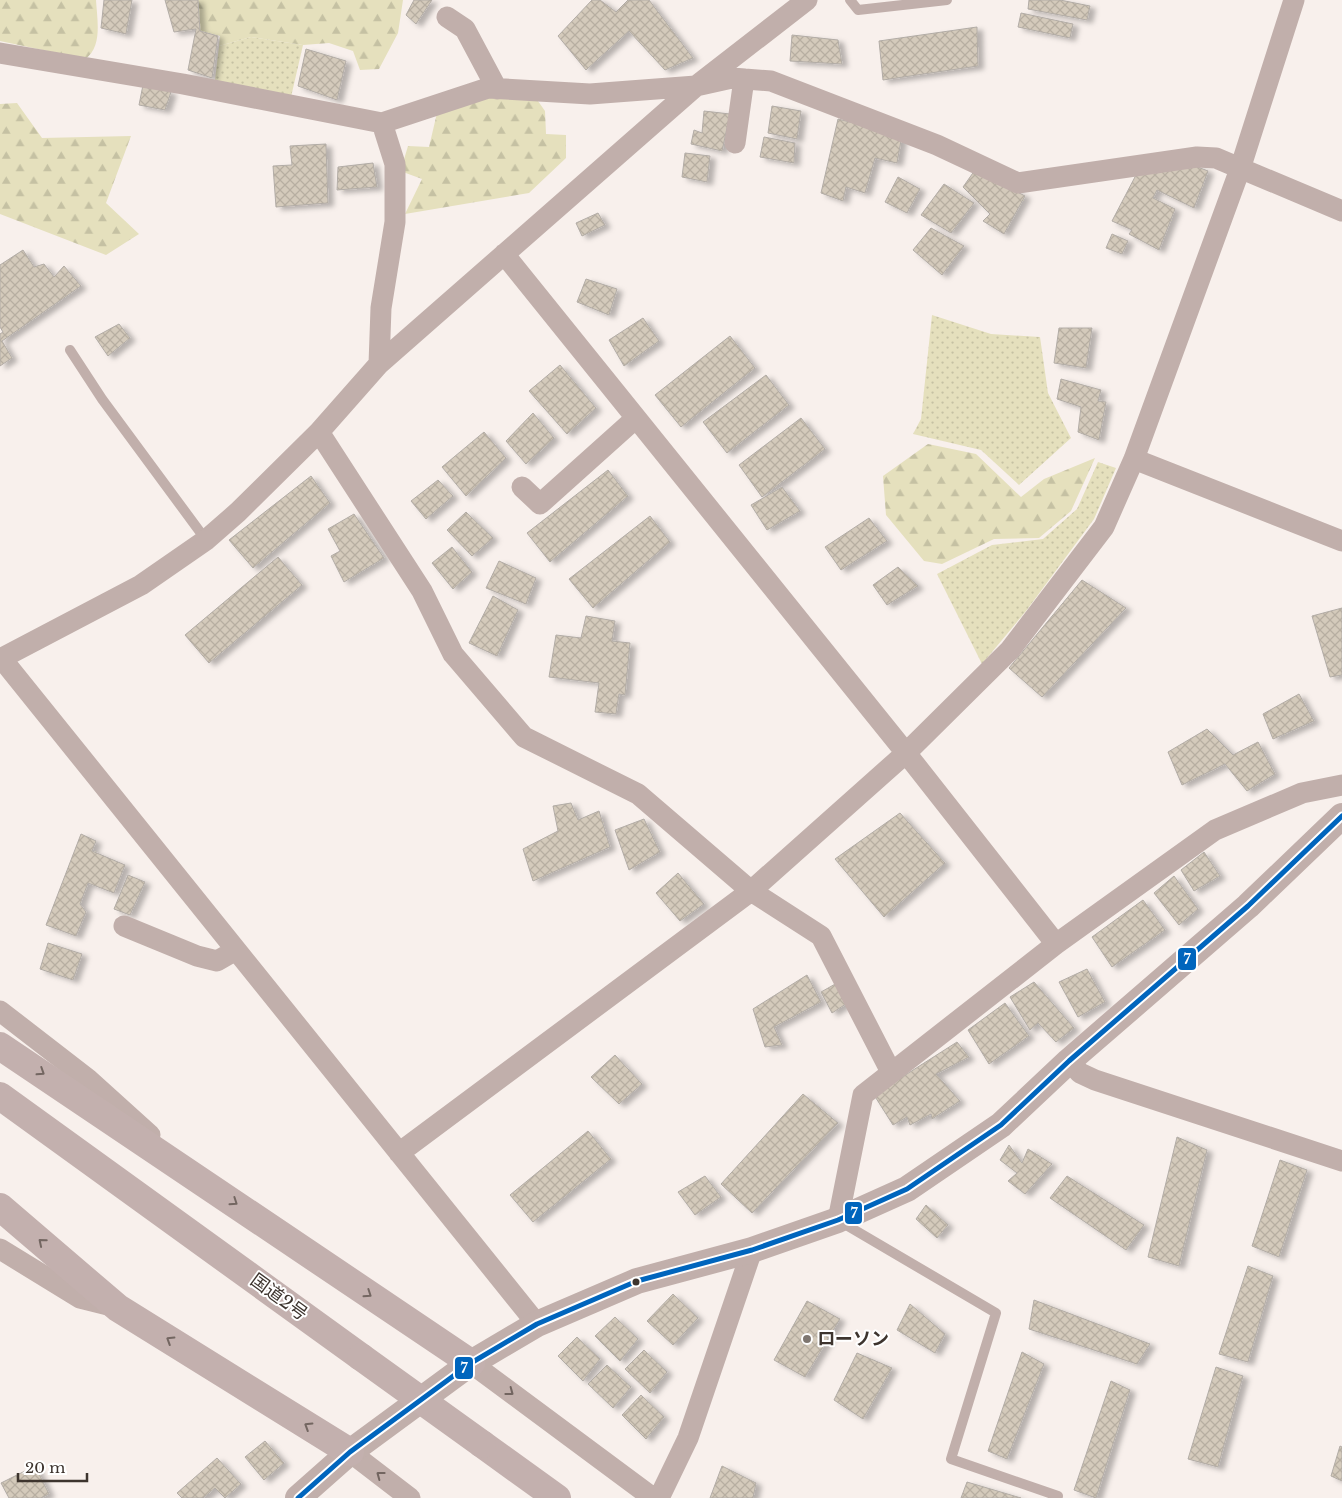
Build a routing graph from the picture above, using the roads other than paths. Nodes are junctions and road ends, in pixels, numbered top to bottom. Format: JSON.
{"nodes":[{"id":1,"x":807,"y":0,"type":"edge"},
{"id":2,"x":850,"y":0,"type":"edge"},
{"id":3,"x":947,"y":0,"type":"edge"},
{"id":4,"x":1294,"y":0,"type":"edge"},
{"id":5,"x":447,"y":17,"type":"dead end"},
{"id":6,"x":0,"y":53,"type":"edge"},
{"id":7,"x":744,"y":79,"type":"junction"},
{"id":8,"x":696,"y":86,"type":"junction"},
{"id":9,"x":497,"y":89,"type":"junction"},
{"id":10,"x":382,"y":123,"type":"junction"},
{"id":11,"x":735,"y":143,"type":"dead end"},
{"id":12,"x":1240,"y":170,"type":"junction"},
{"id":13,"x":1342,"y":211,"type":"edge"},
{"id":14,"x":504,"y":254,"type":"junction"},
{"id":15,"x":70,"y":350,"type":"dead end"},
{"id":16,"x":379,"y":364,"type":"junction"},
{"id":17,"x":636,"y":418,"type":"junction"},
{"id":18,"x":319,"y":432,"type":"junction"},
{"id":19,"x":1134,"y":459,"type":"junction"},
{"id":20,"x":522,"y":487,"type":"dead end"},
{"id":21,"x":206,"y":540,"type":"junction"},
{"id":22,"x":1342,"y":541,"type":"edge"},
{"id":23,"x":1,"y":659,"type":"edge"},
{"id":24,"x":906,"y":753,"type":"junction"},
{"id":25,"x":1342,"y":785,"type":"edge"},
{"id":26,"x":1342,"y":816,"type":"edge"},
{"id":27,"x":751,"y":891,"type":"junction"},
{"id":28,"x":124,"y":926,"type":"dead end"},
{"id":29,"x":1056,"y":944,"type":"junction"},
{"id":30,"x":236,"y":950,"type":"junction"},
{"id":31,"x":0,"y":1011,"type":"edge"},
{"id":32,"x":0,"y":1046,"type":"edge"},
{"id":33,"x":1069,"y":1061,"type":"junction"},
{"id":34,"x":891,"y":1072,"type":"junction"},
{"id":35,"x":0,"y":1096,"type":"edge"},
{"id":36,"x":399,"y":1153,"type":"junction"},
{"id":37,"x":1342,"y":1161,"type":"edge"},
{"id":38,"x":199,"y":1179,"type":"junction"},
{"id":39,"x":0,"y":1207,"type":"edge"},
{"id":40,"x":838,"y":1220,"type":"junction"},
{"id":41,"x":0,"y":1249,"type":"edge"},
{"id":42,"x":752,"y":1250,"type":"junction"},
{"id":43,"x":118,"y":1308,"type":"junction"},
{"id":44,"x":537,"y":1324,"type":"junction"},
{"id":45,"x":471,"y":1363,"type":"junction"},
{"id":46,"x":350,"y":1452,"type":"junction"},
{"id":47,"x":1058,"y":1496,"type":"dead end"},
{"id":48,"x":298,"y":1498,"type":"edge"},
{"id":49,"x":410,"y":1498,"type":"edge"},
{"id":50,"x":557,"y":1498,"type":"edge"},
{"id":51,"x":653,"y":1498,"type":"edge"},
{"id":52,"x":660,"y":1498,"type":"edge"}],
"edges":[{"from":1,"to":8,"type":"street"},
{"from":2,"to":3,"type":"lane"},
{"from":4,"to":12,"type":"street"},
{"from":5,"to":9,"type":"street"},
{"from":6,"to":10,"type":"street"},
{"from":7,"to":8,"type":"street"},
{"from":7,"to":11,"type":"street"},
{"from":7,"to":12,"type":"street"},
{"from":8,"to":9,"type":"street"},
{"from":8,"to":14,"type":"street"},
{"from":9,"to":10,"type":"street"},
{"from":10,"to":16,"type":"street"},
{"from":12,"to":13,"type":"street"},
{"from":12,"to":19,"type":"street"},
{"from":14,"to":16,"type":"street"},
{"from":14,"to":17,"type":"street"},
{"from":15,"to":21,"type":"lane"},
{"from":16,"to":18,"type":"street"},
{"from":17,"to":20,"type":"street"},
{"from":17,"to":24,"type":"street"},
{"from":18,"to":21,"type":"street"},
{"from":18,"to":27,"type":"street"},
{"from":19,"to":22,"type":"street"},
{"from":19,"to":24,"type":"street"},
{"from":21,"to":23,"type":"street"},
{"from":23,"to":30,"type":"street"},
{"from":24,"to":27,"type":"street"},
{"from":24,"to":29,"type":"street"},
{"from":25,"to":29,"type":"street"},
{"from":26,"to":33,"type":"street"},
{"from":27,"to":34,"type":"street"},
{"from":27,"to":36,"type":"street"},
{"from":28,"to":30,"type":"street"},
{"from":29,"to":34,"type":"street"},
{"from":30,"to":36,"type":"street"},
{"from":31,"to":38,"type":"street"},
{"from":32,"to":38,"type":"highway","one_way":true},
{"from":33,"to":37,"type":"street"},
{"from":33,"to":40,"type":"street"},
{"from":34,"to":40,"type":"street"},
{"from":35,"to":50,"type":"highway","name":"国道2号","bridge":true},
{"from":36,"to":44,"type":"street"},
{"from":38,"to":45,"type":"highway","one_way":true},
{"from":43,"to":39,"type":"highway","one_way":true},
{"from":40,"to":42,"type":"street"},
{"from":40,"to":47,"type":"lane"},
{"from":41,"to":43,"type":"street"},
{"from":42,"to":44,"type":"street"},
{"from":42,"to":52,"type":"street"},
{"from":46,"to":43,"type":"highway","one_way":true},
{"from":44,"to":45,"type":"street"},
{"from":45,"to":46,"type":"street"},
{"from":45,"to":51,"type":"street","one_way":true},
{"from":46,"to":48,"type":"street"},
{"from":49,"to":46,"type":"street","one_way":true}]}
